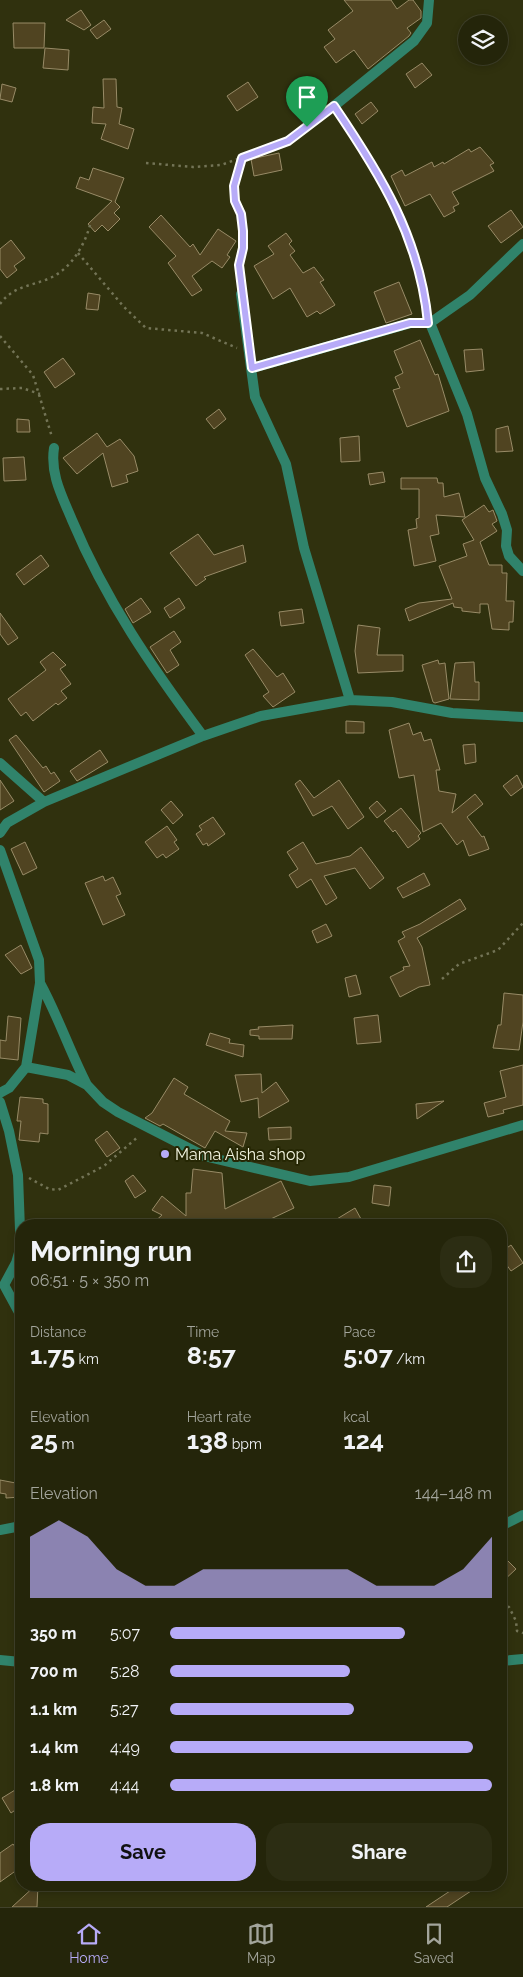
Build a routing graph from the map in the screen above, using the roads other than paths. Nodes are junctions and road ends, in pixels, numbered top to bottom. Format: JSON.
{"nodes":[{"id":1,"x":429,"y":0,"type":"edge"},
{"id":2,"x":334,"y":106,"type":"road end"},
{"id":3,"x":523,"y":244,"type":"edge"},
{"id":4,"x":242,"y":294,"type":"road end"},
{"id":5,"x":429,"y":323,"type":"junction"},
{"id":6,"x":252,"y":368,"type":"junction"},
{"id":7,"x":54,"y":448,"type":"road end"},
{"id":8,"x":523,"y":572,"type":"edge"},
{"id":9,"x":350,"y":700,"type":"junction"},
{"id":10,"x":522,"y":719,"type":"edge"},
{"id":11,"x":204,"y":736,"type":"junction"},
{"id":12,"x":0,"y":763,"type":"edge"},
{"id":13,"x":44,"y":802,"type":"junction"},
{"id":14,"x":0,"y":833,"type":"edge"},
{"id":15,"x":0,"y":850,"type":"edge"},
{"id":16,"x":40,"y":982,"type":"junction"},
{"id":17,"x":26,"y":1067,"type":"junction"},
{"id":18,"x":88,"y":1085,"type":"junction"},
{"id":19,"x":0,"y":1093,"type":"edge"},
{"id":20,"x":0,"y":1102,"type":"edge"},
{"id":21,"x":523,"y":1125,"type":"edge"},
{"id":22,"x":19,"y":1219,"type":"edge"},
{"id":23,"x":15,"y":1265,"type":"edge"},
{"id":24,"x":15,"y":1305,"type":"edge"},
{"id":25,"x":523,"y":1515,"type":"edge"},
{"id":26,"x":507,"y":1523,"type":"edge"},
{"id":27,"x":15,"y":1527,"type":"edge"},
{"id":28,"x":0,"y":1530,"type":"edge"},
{"id":29,"x":523,"y":1658,"type":"edge"},
{"id":30,"x":0,"y":1660,"type":"edge"},
{"id":31,"x":507,"y":1660,"type":"edge"},
{"id":32,"x":15,"y":1661,"type":"edge"}],
"edges":[{"from":1,"to":2,"type":"street"},
{"from":3,"to":5,"type":"street"},
{"from":4,"to":6,"type":"street"},
{"from":5,"to":6,"type":"street"},
{"from":5,"to":8,"type":"street"},
{"from":6,"to":9,"type":"street"},
{"from":7,"to":11,"type":"street"},
{"from":9,"to":10,"type":"street"},
{"from":9,"to":11,"type":"street"},
{"from":11,"to":13,"type":"street"},
{"from":12,"to":13,"type":"street"},
{"from":13,"to":14,"type":"street"},
{"from":15,"to":16,"type":"street"},
{"from":16,"to":17,"type":"street"},
{"from":16,"to":18,"type":"street"},
{"from":17,"to":18,"type":"street"},
{"from":17,"to":19,"type":"street"},
{"from":18,"to":21,"type":"street"},
{"from":20,"to":22,"type":"street"},
{"from":23,"to":24,"type":"street"},
{"from":25,"to":26,"type":"street"},
{"from":27,"to":28,"type":"street"},
{"from":29,"to":31,"type":"street"},
{"from":30,"to":32,"type":"street"}]}
